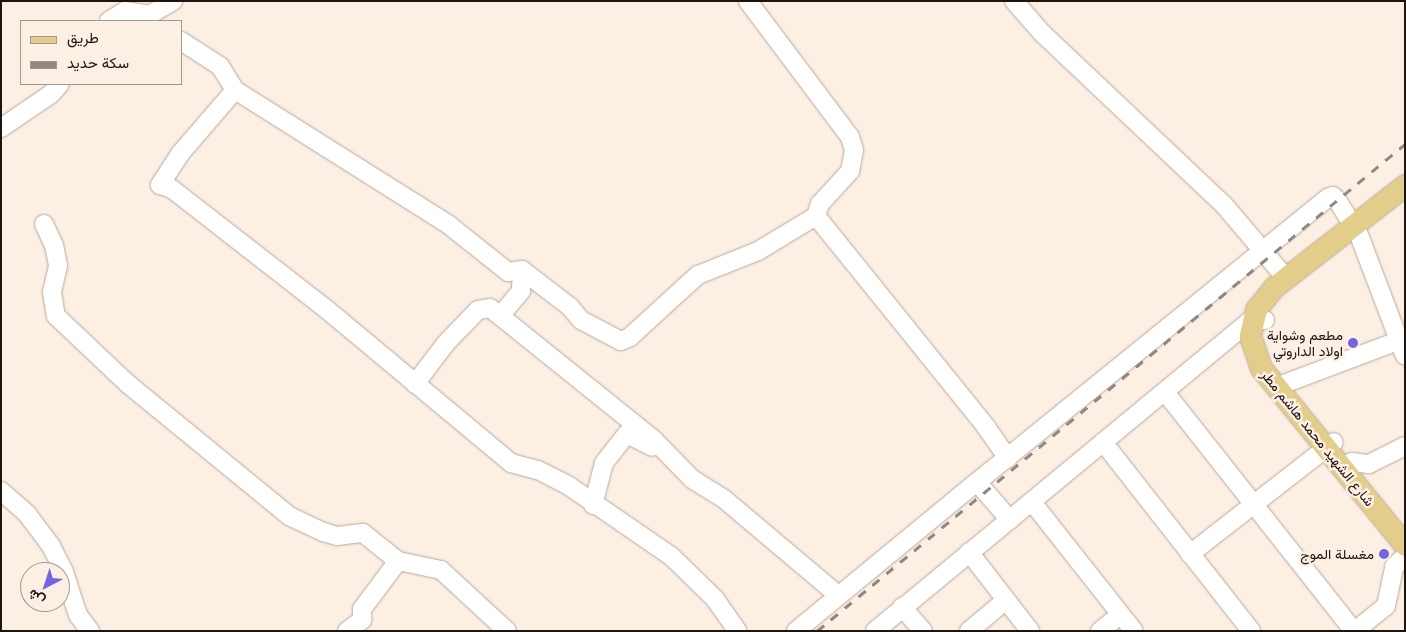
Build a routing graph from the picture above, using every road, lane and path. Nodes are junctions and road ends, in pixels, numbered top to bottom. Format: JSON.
{"nodes":[{"id":1,"x":174,"y":1,"type":"edge"},
{"id":2,"x":1014,"y":1,"type":"edge"},
{"id":3,"x":753,"y":2,"type":"edge"},
{"id":4,"x":149,"y":12,"type":"edge"},
{"id":5,"x":110,"y":20,"type":"edge"},
{"id":6,"x":182,"y":42,"type":"edge"},
{"id":7,"x":59,"y":85,"type":"edge"},
{"id":8,"x":236,"y":90,"type":"junction"},
{"id":9,"x":1,"y":128,"type":"edge"},
{"id":10,"x":1405,"y":185,"type":"edge"},
{"id":11,"x":1405,"y":197,"type":"edge"},
{"id":12,"x":816,"y":216,"type":"junction"},
{"id":13,"x":44,"y":224,"type":"dead end"},
{"id":14,"x":1356,"y":230,"type":"junction"},
{"id":15,"x":1264,"y":251,"type":"junction"},
{"id":16,"x":522,"y":270,"type":"junction"},
{"id":17,"x":1285,"y":277,"type":"junction"},
{"id":18,"x":501,"y":315,"type":"junction"},
{"id":19,"x":1258,"y":320,"type":"junction"},
{"id":20,"x":1401,"y":349,"type":"edge"},
{"id":21,"x":415,"y":384,"type":"junction"},
{"id":22,"x":1280,"y":384,"type":"junction"},
{"id":23,"x":1165,"y":392,"type":"junction"},
{"id":24,"x":1103,"y":442,"type":"junction"},
{"id":25,"x":1330,"y":445,"type":"junction"},
{"id":26,"x":1405,"y":446,"type":"edge"},
{"id":27,"x":672,"y":458,"type":"junction"},
{"id":28,"x":1008,"y":458,"type":"junction"},
{"id":29,"x":1347,"y":464,"type":"junction"},
{"id":30,"x":978,"y":482,"type":"junction"},
{"id":31,"x":1,"y":491,"type":"edge"},
{"id":32,"x":1032,"y":502,"type":"junction"},
{"id":33,"x":1253,"y":504,"type":"junction"},
{"id":34,"x":593,"y":505,"type":"junction"},
{"id":35,"x":1010,"y":520,"type":"junction"},
{"id":36,"x":1405,"y":529,"type":"edge"},
{"id":37,"x":1405,"y":545,"type":"edge"},
{"id":38,"x":969,"y":552,"type":"junction"},
{"id":39,"x":1190,"y":554,"type":"junction"},
{"id":40,"x":1405,"y":556,"type":"edge"},
{"id":41,"x":398,"y":561,"type":"junction"},
{"id":42,"x":838,"y":595,"type":"junction"},
{"id":43,"x":1006,"y":600,"type":"junction"},
{"id":44,"x":902,"y":607,"type":"junction"},
{"id":45,"x":1120,"y":614,"type":"junction"},
{"id":46,"x":1244,"y":628,"type":"edge"},
{"id":47,"x":90,"y":631,"type":"edge"},
{"id":48,"x":347,"y":631,"type":"edge"},
{"id":49,"x":507,"y":631,"type":"edge"},
{"id":50,"x":737,"y":631,"type":"edge"},
{"id":51,"x":796,"y":631,"type":"edge"},
{"id":52,"x":875,"y":631,"type":"edge"},
{"id":53,"x":923,"y":631,"type":"edge"},
{"id":54,"x":969,"y":631,"type":"edge"},
{"id":55,"x":1030,"y":631,"type":"edge"},
{"id":56,"x":1100,"y":631,"type":"edge"},
{"id":57,"x":1134,"y":631,"type":"edge"},
{"id":58,"x":1354,"y":631,"type":"edge"}],
"edges":[{"from":1,"to":4,"type":"street"},
{"from":2,"to":15,"type":"street"},
{"from":3,"to":12,"type":"street"},
{"from":4,"to":5,"type":"street"},
{"from":6,"to":8,"type":"street"},
{"from":7,"to":9,"type":"street"},
{"from":8,"to":16,"type":"street"},
{"from":8,"to":21,"type":"street"},
{"from":10,"to":14,"type":"main road"},
{"from":11,"to":14,"type":"main road"},
{"from":12,"to":16,"type":"street"},
{"from":12,"to":28,"type":"street"},
{"from":13,"to":41,"type":"street"},
{"from":14,"to":15,"type":"street"},
{"from":14,"to":17,"type":"main road"},
{"from":14,"to":19,"type":"main road"},
{"from":14,"to":20,"type":"street"},
{"from":15,"to":17,"type":"street"},
{"from":15,"to":28,"type":"street"},
{"from":16,"to":18,"type":"street"},
{"from":17,"to":19,"type":"main road"},
{"from":18,"to":21,"type":"street"},
{"from":18,"to":27,"type":"street"},
{"from":19,"to":22,"type":"main road","name":"شارع الشهيد محمد هاشم مطر"},
{"from":19,"to":23,"type":"street"},
{"from":20,"to":22,"type":"street"},
{"from":21,"to":34,"type":"street"},
{"from":22,"to":25,"type":"main road","name":"شارع الشهيد محمد هاشم مطر"},
{"from":23,"to":24,"type":"street"},
{"from":23,"to":33,"type":"street"},
{"from":24,"to":32,"type":"street"},
{"from":24,"to":39,"type":"street"},
{"from":25,"to":29,"type":"main road","name":"شارع الشهيد محمد هاشم مطر"},
{"from":25,"to":33,"type":"street"},
{"from":26,"to":29,"type":"street"},
{"from":27,"to":34,"type":"street"},
{"from":27,"to":42,"type":"street"},
{"from":28,"to":30,"type":"street"},
{"from":29,"to":36,"type":"main road","name":"شارع الشهيد محمد هاشم مطر"},
{"from":29,"to":37,"type":"main road","name":"شارع الشهيد محمد هاشم مطر"},
{"from":30,"to":35,"type":"street"},
{"from":30,"to":42,"type":"street"},
{"from":31,"to":47,"type":"street"},
{"from":32,"to":35,"type":"street"},
{"from":32,"to":45,"type":"street"},
{"from":33,"to":39,"type":"street"},
{"from":33,"to":58,"type":"street"},
{"from":34,"to":50,"type":"street"},
{"from":35,"to":38,"type":"street"},
{"from":38,"to":43,"type":"street"},
{"from":38,"to":44,"type":"street"},
{"from":39,"to":46,"type":"street"},
{"from":40,"to":58,"type":"street"},
{"from":41,"to":48,"type":"street"},
{"from":41,"to":49,"type":"street"},
{"from":42,"to":51,"type":"street"},
{"from":43,"to":54,"type":"street"},
{"from":43,"to":55,"type":"street"},
{"from":44,"to":52,"type":"street"},
{"from":44,"to":53,"type":"street"},
{"from":45,"to":56,"type":"street"},
{"from":45,"to":57,"type":"street"}]}
